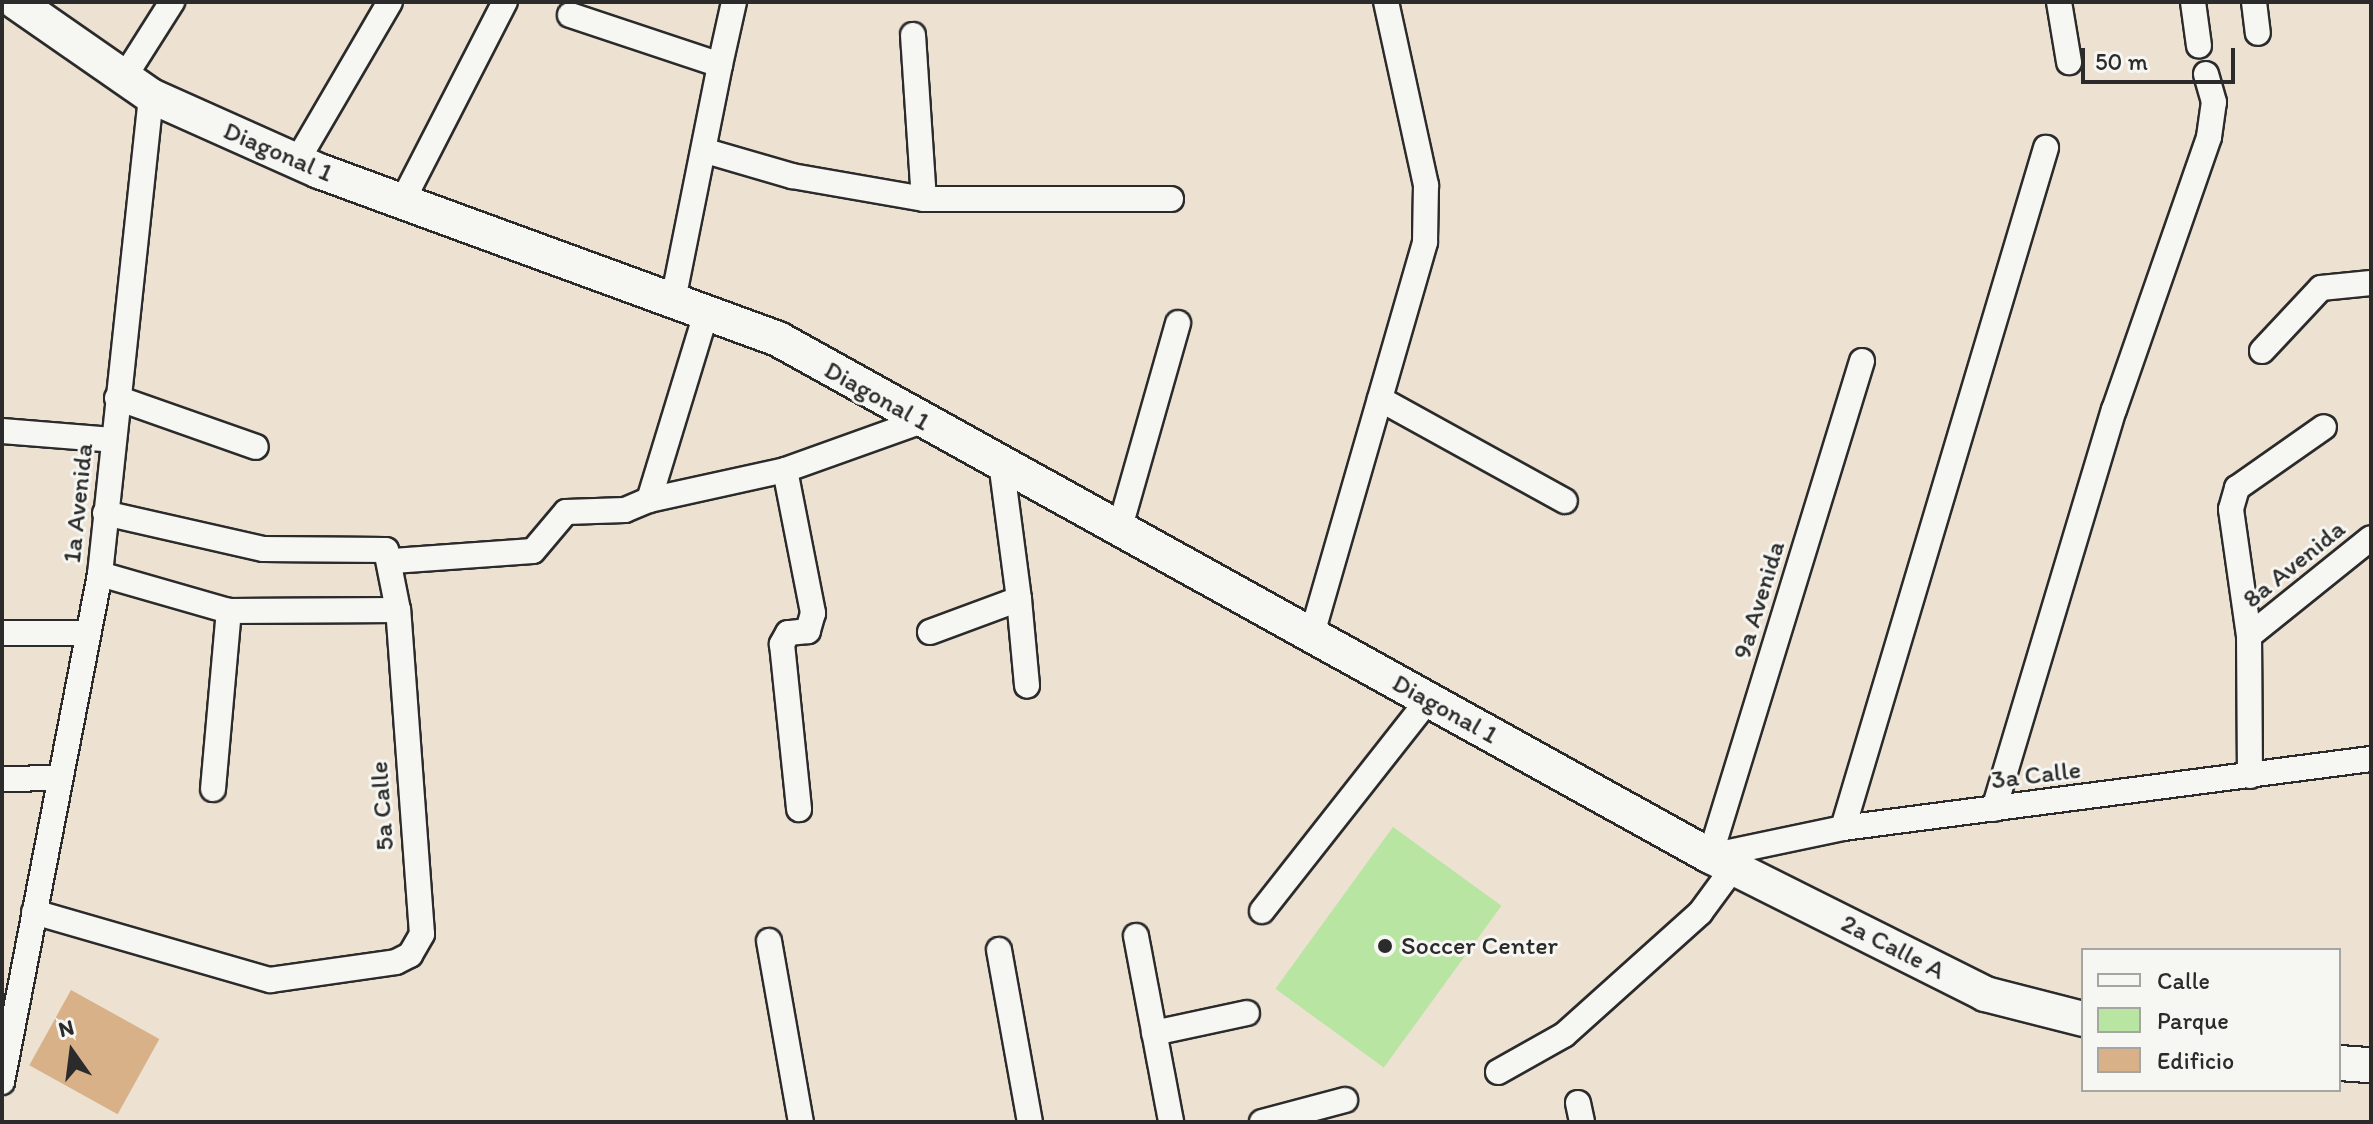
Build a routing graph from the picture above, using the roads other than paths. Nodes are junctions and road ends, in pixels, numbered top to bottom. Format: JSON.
{"nodes":[{"id":1,"x":16,"y":2,"type":"edge"},
{"id":2,"x":172,"y":2,"type":"edge"},
{"id":3,"x":390,"y":2,"type":"edge"},
{"id":4,"x":505,"y":2,"type":"edge"},
{"id":5,"x":734,"y":2,"type":"edge"},
{"id":6,"x":1386,"y":2,"type":"edge"},
{"id":7,"x":2059,"y":2,"type":"edge"},
{"id":8,"x":2193,"y":2,"type":"edge"},
{"id":9,"x":2254,"y":2,"type":"edge"},
{"id":10,"x":570,"y":15,"type":"dead end"},
{"id":11,"x":2258,"y":33,"type":"dead end"},
{"id":12,"x":913,"y":35,"type":"dead end"},
{"id":13,"x":2199,"y":46,"type":"dead end"},
{"id":14,"x":2069,"y":62,"type":"dead end"},
{"id":15,"x":720,"y":65,"type":"junction"},
{"id":16,"x":2206,"y":74,"type":"dead end"},
{"id":17,"x":138,"y":86,"type":"junction"},
{"id":18,"x":2046,"y":148,"type":"dead end"},
{"id":19,"x":706,"y":151,"type":"junction"},
{"id":20,"x":297,"y":161,"type":"junction"},
{"id":21,"x":924,"y":199,"type":"junction"},
{"id":22,"x":1171,"y":199,"type":"dead end"},
{"id":23,"x":402,"y":202,"type":"junction"},
{"id":24,"x":2371,"y":283,"type":"edge"},
{"id":25,"x":673,"y":301,"type":"junction"},
{"id":26,"x":706,"y":313,"type":"junction"},
{"id":27,"x":1178,"y":323,"type":"dead end"},
{"id":28,"x":2262,"y":351,"type":"dead end"},
{"id":29,"x":1862,"y":361,"type":"dead end"},
{"id":30,"x":117,"y":398,"type":"junction"},
{"id":31,"x":1380,"y":399,"type":"junction"},
{"id":32,"x":922,"y":421,"type":"junction"},
{"id":33,"x":2324,"y":427,"type":"dead end"},
{"id":34,"x":2,"y":431,"type":"edge"},
{"id":35,"x":113,"y":440,"type":"junction"},
{"id":36,"x":256,"y":447,"type":"dead end"},
{"id":37,"x":1001,"y":462,"type":"junction"},
{"id":38,"x":785,"y":470,"type":"junction"},
{"id":39,"x":649,"y":500,"type":"junction"},
{"id":40,"x":1565,"y":501,"type":"dead end"},
{"id":41,"x":105,"y":513,"type":"junction"},
{"id":42,"x":1120,"y":527,"type":"junction"},
{"id":43,"x":2371,"y":538,"type":"edge"},
{"id":44,"x":393,"y":561,"type":"junction"},
{"id":45,"x":100,"y":574,"type":"junction"},
{"id":46,"x":1019,"y":599,"type":"junction"},
{"id":47,"x":398,"y":610,"type":"junction"},
{"id":48,"x":229,"y":611,"type":"junction"},
{"id":49,"x":930,"y":632,"type":"dead end"},
{"id":50,"x":2,"y":633,"type":"edge"},
{"id":51,"x":88,"y":633,"type":"junction"},
{"id":52,"x":1312,"y":634,"type":"junction"},
{"id":53,"x":2249,"y":636,"type":"junction"},
{"id":54,"x":1027,"y":686,"type":"dead end"},
{"id":55,"x":1428,"y":700,"type":"junction"},
{"id":56,"x":2371,"y":759,"type":"edge"},
{"id":57,"x":2250,"y":776,"type":"junction"},
{"id":58,"x":60,"y":778,"type":"junction"},
{"id":59,"x":2,"y":779,"type":"edge"},
{"id":60,"x":213,"y":789,"type":"dead end"},
{"id":61,"x":799,"y":809,"type":"dead end"},
{"id":62,"x":1994,"y":809,"type":"junction"},
{"id":63,"x":1843,"y":828,"type":"junction"},
{"id":64,"x":1721,"y":862,"type":"junction"},
{"id":65,"x":1262,"y":911,"type":"dead end"},
{"id":66,"x":34,"y":912,"type":"junction"},
{"id":67,"x":1136,"y":936,"type":"dead end"},
{"id":68,"x":769,"y":941,"type":"dead end"},
{"id":69,"x":999,"y":950,"type":"dead end"},
{"id":70,"x":1247,"y":1013,"type":"dead end"},
{"id":71,"x":2081,"y":1018,"type":"edge"},
{"id":72,"x":7,"y":1022,"type":"edge"},
{"id":73,"x":1154,"y":1033,"type":"junction"},
{"id":74,"x":2341,"y":1063,"type":"edge"},
{"id":75,"x":2371,"y":1065,"type":"edge"},
{"id":76,"x":1498,"y":1072,"type":"dead end"},
{"id":77,"x":2,"y":1082,"type":"edge"},
{"id":78,"x":1345,"y":1100,"type":"dead end"},
{"id":79,"x":801,"y":1122,"type":"edge"},
{"id":80,"x":1030,"y":1122,"type":"edge"},
{"id":81,"x":1171,"y":1122,"type":"edge"},
{"id":82,"x":1262,"y":1122,"type":"edge"}],
"edges":[{"from":1,"to":17,"type":"street","name":"Diagonal 1"},
{"from":2,"to":17,"type":"street"},
{"from":3,"to":20,"type":"street"},
{"from":4,"to":23,"type":"street"},
{"from":5,"to":15,"type":"street"},
{"from":6,"to":31,"type":"street"},
{"from":7,"to":14,"type":"street"},
{"from":8,"to":13,"type":"street"},
{"from":9,"to":11,"type":"street"},
{"from":10,"to":15,"type":"street"},
{"from":12,"to":21,"type":"street"},
{"from":15,"to":19,"type":"street"},
{"from":16,"to":62,"type":"street"},
{"from":17,"to":20,"type":"street","name":"Diagonal 1"},
{"from":17,"to":30,"type":"street","name":"1a Avenida"},
{"from":18,"to":63,"type":"street"},
{"from":19,"to":21,"type":"street"},
{"from":19,"to":25,"type":"street"},
{"from":20,"to":23,"type":"street","name":"Diagonal 1"},
{"from":21,"to":22,"type":"street"},
{"from":23,"to":25,"type":"street","name":"Diagonal 1"},
{"from":24,"to":28,"type":"street"},
{"from":25,"to":26,"type":"street","name":"Diagonal 1"},
{"from":26,"to":32,"type":"street","name":"Diagonal 1"},
{"from":26,"to":39,"type":"street"},
{"from":27,"to":42,"type":"street"},
{"from":29,"to":64,"type":"street","name":"9a Avenida"},
{"from":30,"to":35,"type":"street","name":"1a Avenida"},
{"from":30,"to":36,"type":"street"},
{"from":31,"to":40,"type":"street"},
{"from":31,"to":52,"type":"street"},
{"from":32,"to":37,"type":"street","name":"Diagonal 1"},
{"from":32,"to":38,"type":"street"},
{"from":33,"to":53,"type":"street"},
{"from":34,"to":35,"type":"street"},
{"from":35,"to":41,"type":"street","name":"1a Avenida"},
{"from":37,"to":42,"type":"street","name":"Diagonal 1"},
{"from":37,"to":46,"type":"street"},
{"from":38,"to":39,"type":"street"},
{"from":38,"to":61,"type":"street"},
{"from":39,"to":44,"type":"street"},
{"from":41,"to":44,"type":"street"},
{"from":41,"to":45,"type":"street","name":"1a Avenida"},
{"from":42,"to":52,"type":"street","name":"Diagonal 1"},
{"from":43,"to":53,"type":"street","name":"8a Avenida"},
{"from":44,"to":47,"type":"street","name":"5a Calle"},
{"from":45,"to":48,"type":"street"},
{"from":45,"to":51,"type":"street","name":"1a Avenida"},
{"from":46,"to":49,"type":"street"},
{"from":46,"to":54,"type":"street"},
{"from":47,"to":48,"type":"street"},
{"from":47,"to":66,"type":"street","name":"5a Calle"},
{"from":48,"to":60,"type":"street"},
{"from":50,"to":51,"type":"street"},
{"from":51,"to":58,"type":"street","name":"1a Avenida"},
{"from":52,"to":55,"type":"street","name":"Diagonal 1"},
{"from":53,"to":57,"type":"street","name":"8a Avenida"},
{"from":55,"to":64,"type":"street","name":"Diagonal 1"},
{"from":55,"to":65,"type":"street"},
{"from":56,"to":57,"type":"street","name":"3a Calle"},
{"from":57,"to":62,"type":"street","name":"3a Calle"},
{"from":58,"to":59,"type":"street"},
{"from":58,"to":66,"type":"street","name":"1a Avenida"},
{"from":62,"to":63,"type":"street","name":"3a Calle"},
{"from":63,"to":64,"type":"street","name":"3a Calle"},
{"from":64,"to":71,"type":"street","name":"2a Calle A"},
{"from":64,"to":76,"type":"street","name":"9a Avenida"},
{"from":66,"to":72,"type":"street","name":"1a Avenida"},
{"from":67,"to":73,"type":"street"},
{"from":68,"to":79,"type":"street"},
{"from":69,"to":80,"type":"street"},
{"from":70,"to":73,"type":"street"},
{"from":72,"to":77,"type":"street","name":"1a Avenida"},
{"from":73,"to":81,"type":"street"},
{"from":74,"to":75,"type":"street"},
{"from":78,"to":82,"type":"street"}]}
